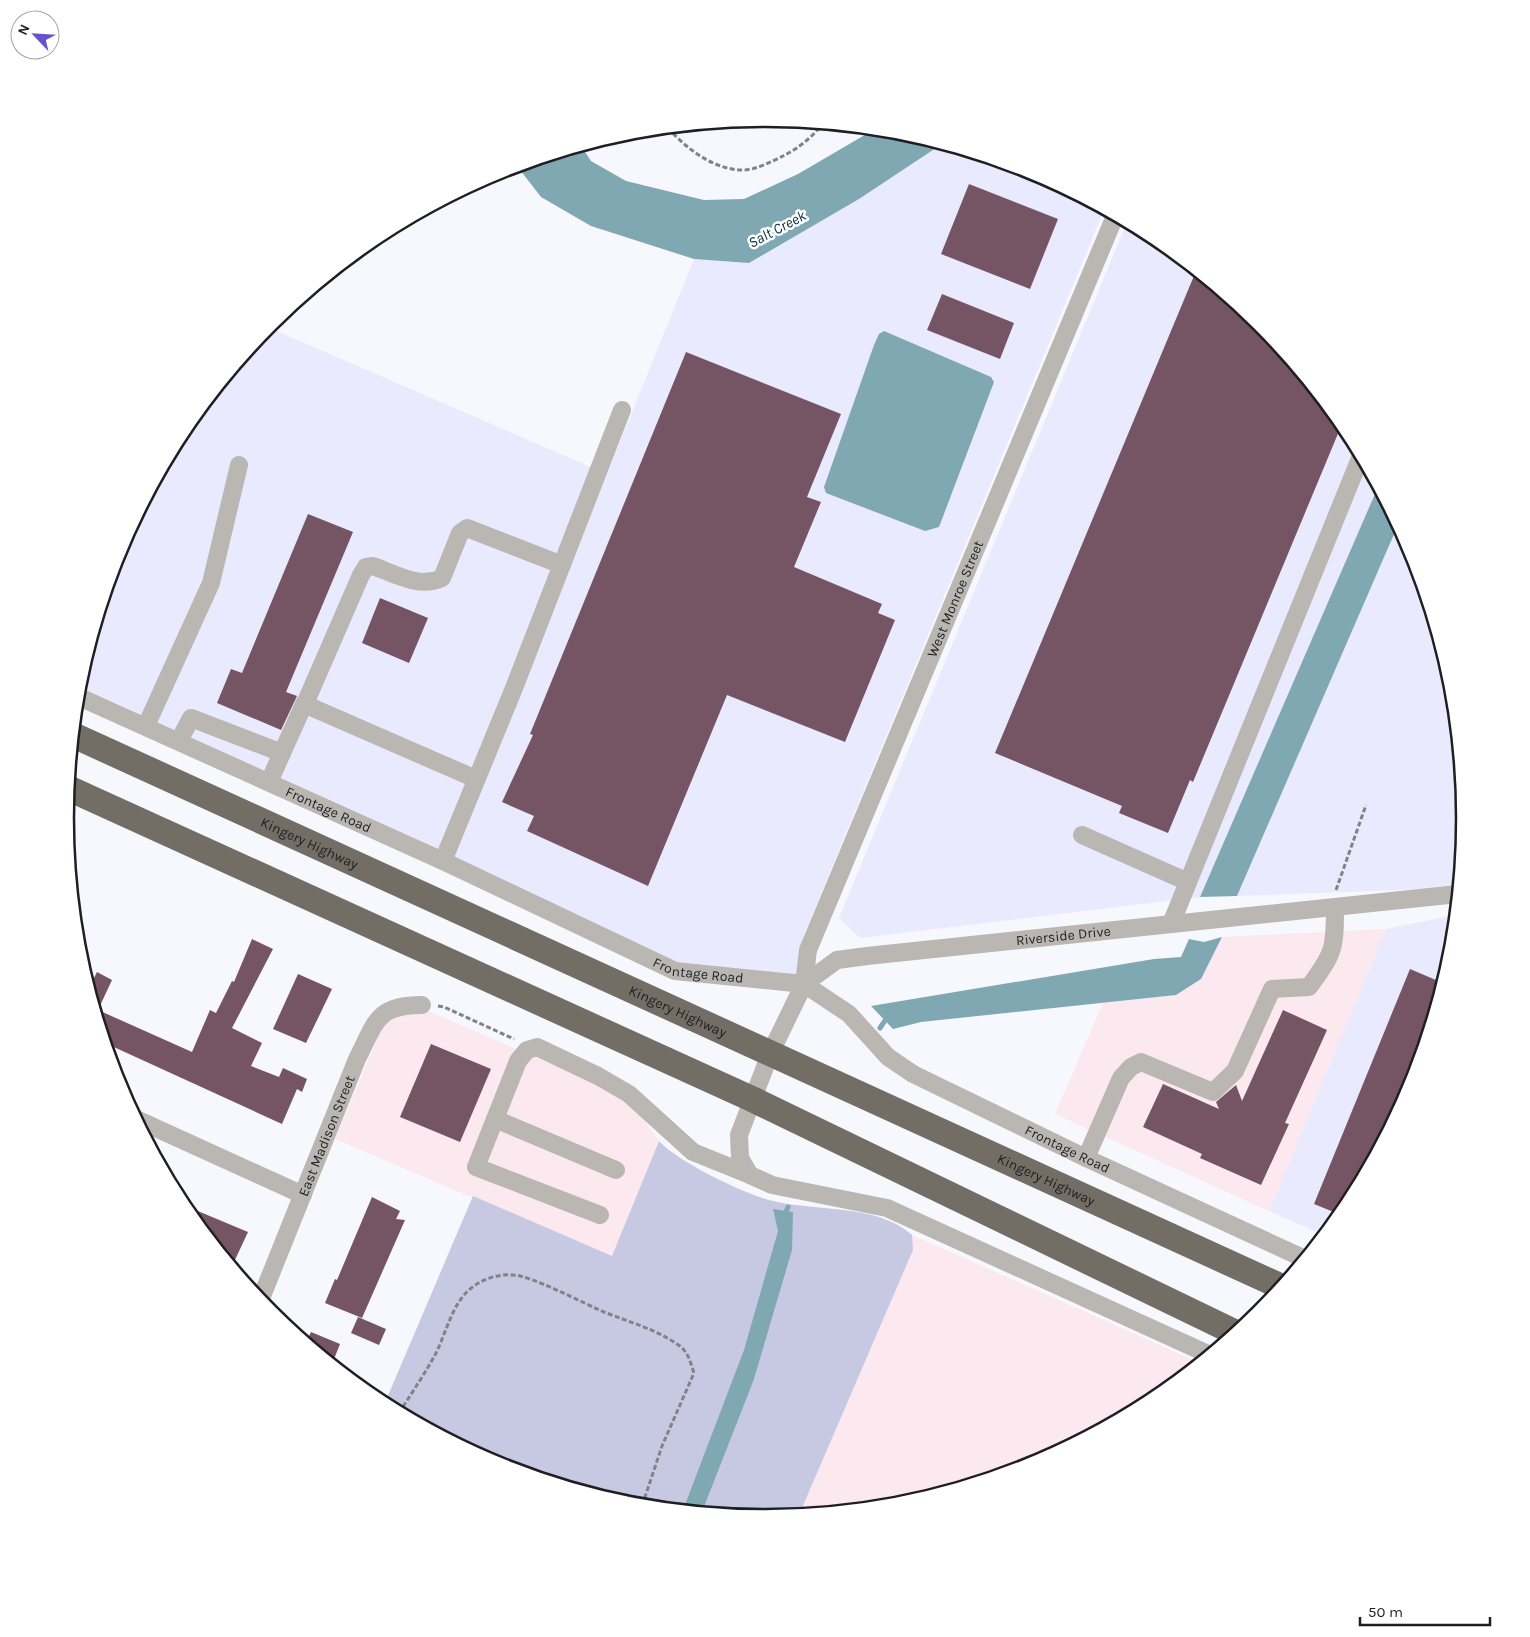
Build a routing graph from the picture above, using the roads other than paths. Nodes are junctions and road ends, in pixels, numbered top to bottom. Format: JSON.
{"nodes":[{"id":1,"x":1113,"y":221,"type":"edge"},
{"id":2,"x":622,"y":410,"type":"dead end"},
{"id":3,"x":1358,"y":463,"type":"edge"},
{"id":4,"x":239,"y":465,"type":"dead end"},
{"id":5,"x":562,"y":565,"type":"junction"},
{"id":6,"x":85,"y":699,"type":"edge"},
{"id":7,"x":304,"y":706,"type":"junction"},
{"id":8,"x":146,"y":726,"type":"junction"},
{"id":9,"x":79,"y":739,"type":"edge"},
{"id":10,"x":179,"y":741,"type":"junction"},
{"id":11,"x":282,"y":754,"type":"junction"},
{"id":12,"x":476,"y":779,"type":"junction"},
{"id":13,"x":269,"y":782,"type":"junction"},
{"id":14,"x":75,"y":791,"type":"edge"},
{"id":15,"x":1082,"y":835,"type":"dead end"},
{"id":16,"x":443,"y":861,"type":"junction"},
{"id":17,"x":1188,"y":882,"type":"junction"},
{"id":18,"x":1452,"y":895,"type":"edge"},
{"id":19,"x":1332,"y":908,"type":"junction"},
{"id":20,"x":1171,"y":924,"type":"junction"},
{"id":21,"x":804,"y":984,"type":"junction"},
{"id":22,"x":422,"y":1005,"type":"road end"},
{"id":23,"x":770,"y":1054,"type":"junction"},
{"id":24,"x":752,"y":1099,"type":"junction"},
{"id":25,"x":495,"y":1119,"type":"junction"},
{"id":26,"x":144,"y":1123,"type":"edge"},
{"id":27,"x":1086,"y":1158,"type":"junction"},
{"id":28,"x":616,"y":1170,"type":"dead end"},
{"id":29,"x":750,"y":1175,"type":"junction"},
{"id":30,"x":303,"y":1195,"type":"junction"},
{"id":31,"x":600,"y":1215,"type":"dead end"},
{"id":32,"x":1300,"y":1256,"type":"edge"},
{"id":33,"x":1276,"y":1284,"type":"edge"},
{"id":34,"x":263,"y":1293,"type":"edge"},
{"id":35,"x":1230,"y":1330,"type":"edge"},
{"id":36,"x":1204,"y":1352,"type":"edge"}],
"edges":[{"from":1,"to":21,"type":"street","name":"West Monroe Street"},
{"from":2,"to":5,"type":"street"},
{"from":3,"to":17,"type":"street"},
{"from":4,"to":8,"type":"street"},
{"from":5,"to":7,"type":"street"},
{"from":5,"to":12,"type":"street"},
{"from":6,"to":8,"type":"street","name":"Frontage Road"},
{"from":7,"to":11,"type":"street"},
{"from":7,"to":12,"type":"street"},
{"from":8,"to":10,"type":"street","name":"Frontage Road"},
{"from":9,"to":23,"type":"highway","name":"Kingery Highway"},
{"from":10,"to":11,"type":"street"},
{"from":10,"to":13,"type":"street","name":"Frontage Road"},
{"from":11,"to":13,"type":"street"},
{"from":12,"to":16,"type":"street"},
{"from":13,"to":16,"type":"street","name":"Frontage Road"},
{"from":14,"to":24,"type":"highway"},
{"from":15,"to":17,"type":"street"},
{"from":16,"to":21,"type":"street","name":"Frontage Road"},
{"from":17,"to":20,"type":"street"},
{"from":18,"to":19,"type":"street","name":"Riverside Drive"},
{"from":19,"to":20,"type":"street","name":"Riverside Drive"},
{"from":19,"to":27,"type":"street"},
{"from":20,"to":21,"type":"street","name":"Riverside Drive"},
{"from":21,"to":23,"type":"street","name":"Riverside Drive"},
{"from":21,"to":27,"type":"street","name":"Frontage Road"},
{"from":22,"to":30,"type":"street","name":"East Madison Street"},
{"from":23,"to":24,"type":"street","name":"Riverside Drive"},
{"from":23,"to":33,"type":"highway","name":"Kingery Highway"},
{"from":24,"to":29,"type":"street"},
{"from":24,"to":35,"type":"highway"},
{"from":25,"to":28,"type":"street"},
{"from":25,"to":29,"type":"street"},
{"from":25,"to":31,"type":"street"},
{"from":26,"to":30,"type":"street"},
{"from":27,"to":32,"type":"street","name":"Frontage Road"},
{"from":29,"to":36,"type":"street"},
{"from":30,"to":34,"type":"street","name":"East Madison Street"}]}
